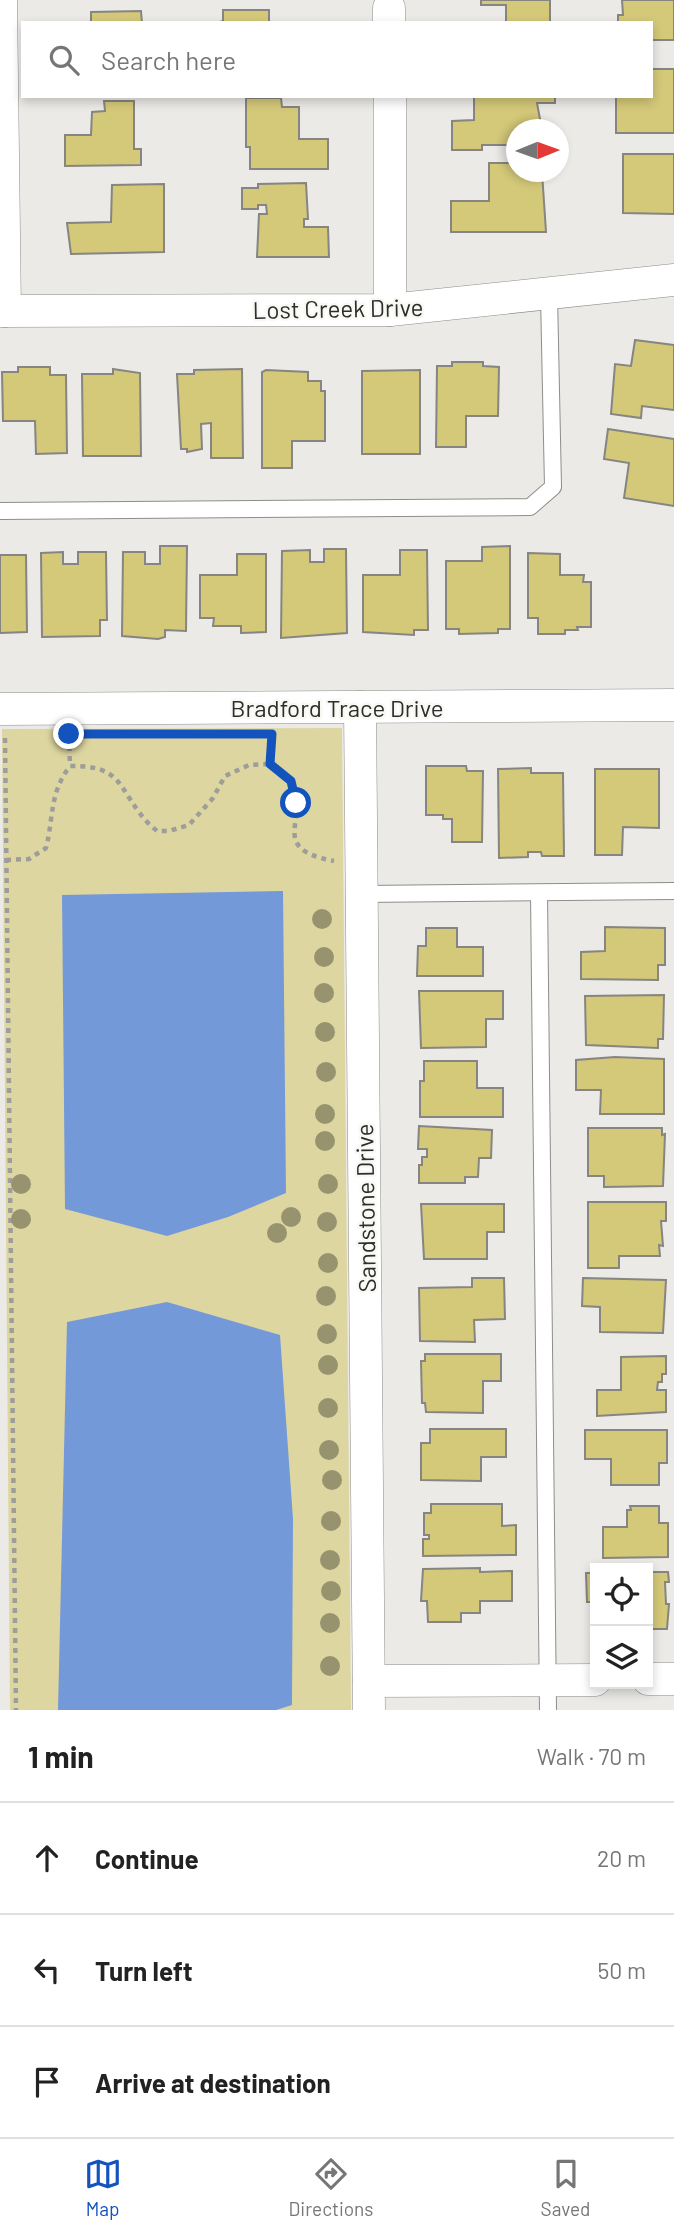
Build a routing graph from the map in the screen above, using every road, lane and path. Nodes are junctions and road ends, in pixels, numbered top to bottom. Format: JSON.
{"nodes":[{"id":1,"x":1,"y":0,"type":"edge"},
{"id":2,"x":390,"y":98,"type":"edge"},
{"id":3,"x":674,"y":280,"type":"edge"},
{"id":4,"x":549,"y":295,"type":"junction"},
{"id":5,"x":390,"y":310,"type":"junction"},
{"id":6,"x":2,"y":311,"type":"edge"},
{"id":7,"x":0,"y":511,"type":"edge"},
{"id":8,"x":674,"y":705,"type":"edge"},
{"id":9,"x":360,"y":707,"type":"junction"},
{"id":10,"x":0,"y":709,"type":"edge"},
{"id":11,"x":18,"y":734,"type":"dead end"},
{"id":12,"x":56,"y":734,"type":"dead end"},
{"id":13,"x":69,"y":734,"type":"junction"},
{"id":14,"x":83,"y":734,"type":"dead end"},
{"id":15,"x":259,"y":734,"type":"dead end"},
{"id":16,"x":272,"y":734,"type":"junction"},
{"id":17,"x":285,"y":734,"type":"dead end"},
{"id":18,"x":270,"y":764,"type":"junction"},
{"id":19,"x":70,"y":766,"type":"junction"},
{"id":20,"x":335,"y":849,"type":"dead end"},
{"id":21,"x":6,"y":860,"type":"junction"},
{"id":22,"x":335,"y":862,"type":"junction"},
{"id":23,"x":335,"y":875,"type":"dead end"},
{"id":24,"x":674,"y":891,"type":"edge"},
{"id":25,"x":539,"y":893,"type":"junction"},
{"id":26,"x":362,"y":894,"type":"junction"},
{"id":27,"x":653,"y":1679,"type":"edge"},
{"id":28,"x":674,"y":1679,"type":"edge"},
{"id":29,"x":590,"y":1682,"type":"edge"},
{"id":30,"x":369,"y":1695,"type":"edge"},
{"id":31,"x":548,"y":1695,"type":"edge"},
{"id":32,"x":16,"y":1710,"type":"edge"}],
"edges":[{"from":1,"to":6,"type":"street"},
{"from":2,"to":5,"type":"street"},
{"from":3,"to":4,"type":"street","name":"Lost Creek Drive"},
{"from":4,"to":5,"type":"street","name":"Lost Creek Drive"},
{"from":4,"to":7,"type":"lane"},
{"from":5,"to":6,"type":"street","name":"Lost Creek Drive"},
{"from":8,"to":9,"type":"street","name":"Bradford Trace Drive"},
{"from":9,"to":10,"type":"street","name":"Bradford Trace Drive"},
{"from":9,"to":26,"type":"street","name":"Sandstone Drive"},
{"from":11,"to":21,"type":"path"},
{"from":12,"to":13,"type":"path"},
{"from":13,"to":14,"type":"path"},
{"from":13,"to":19,"type":"path"},
{"from":15,"to":16,"type":"path"},
{"from":16,"to":17,"type":"path"},
{"from":16,"to":18,"type":"path"},
{"from":18,"to":19,"type":"path"},
{"from":18,"to":22,"type":"path"},
{"from":19,"to":21,"type":"path"},
{"from":20,"to":22,"type":"path"},
{"from":21,"to":32,"type":"path"},
{"from":22,"to":23,"type":"path"},
{"from":24,"to":25,"type":"lane"},
{"from":25,"to":26,"type":"lane"},
{"from":25,"to":31,"type":"lane"},
{"from":26,"to":30,"type":"street","name":"Sandstone Drive"},
{"from":27,"to":28,"type":"street"},
{"from":29,"to":31,"type":"street"},
{"from":30,"to":31,"type":"street"}]}
